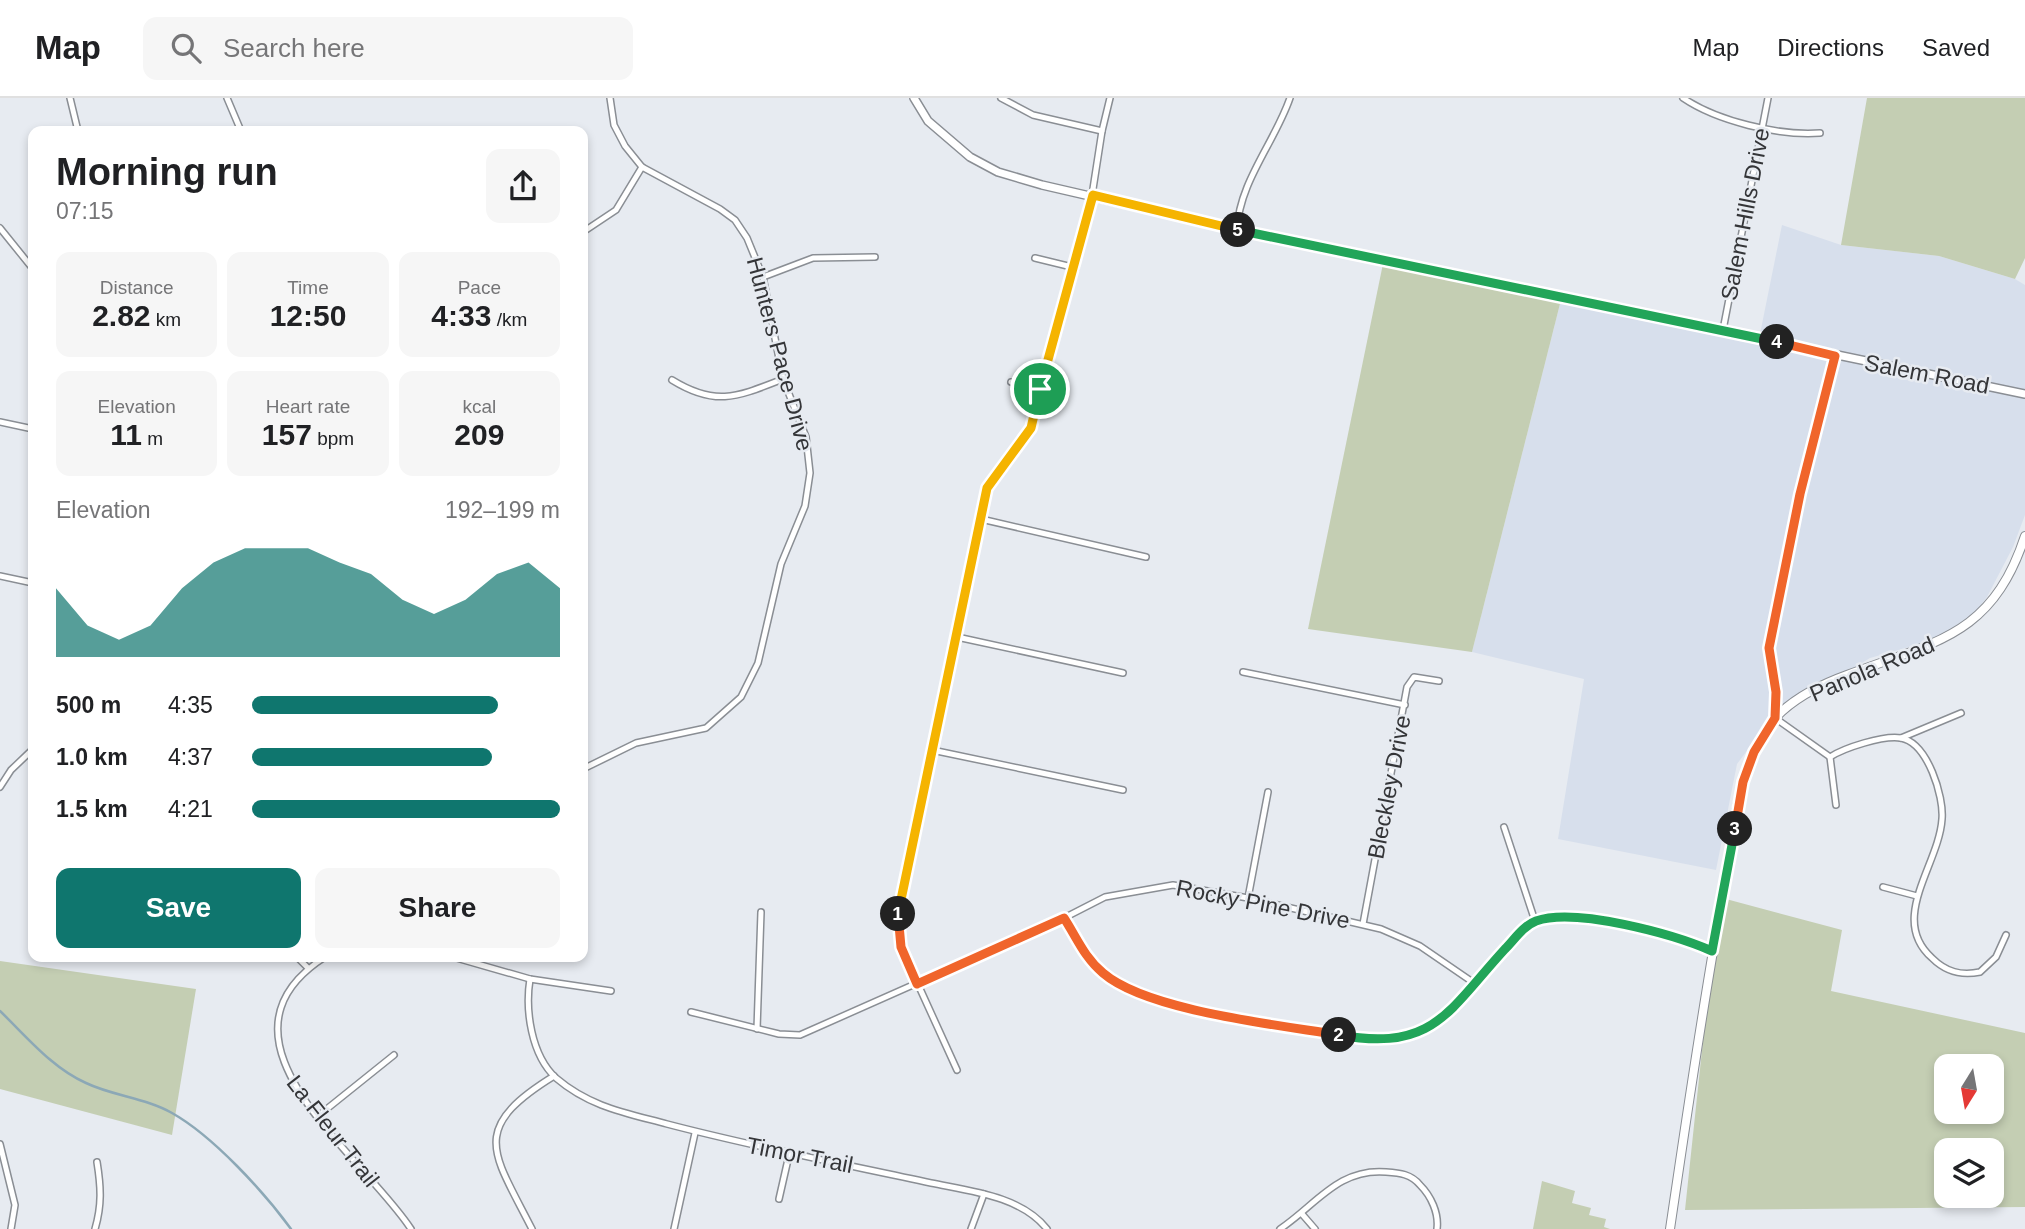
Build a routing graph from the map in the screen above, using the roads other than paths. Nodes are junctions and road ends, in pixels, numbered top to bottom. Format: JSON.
{"nodes":[{"id":1,"x":70,"y":98,"type":"edge"},
{"id":2,"x":227,"y":98,"type":"edge"},
{"id":3,"x":610,"y":98,"type":"edge"},
{"id":4,"x":914,"y":98,"type":"edge"},
{"id":5,"x":1001,"y":98,"type":"edge"},
{"id":6,"x":1110,"y":98,"type":"edge"},
{"id":7,"x":1290,"y":98,"type":"edge"},
{"id":8,"x":1682,"y":98,"type":"edge"},
{"id":9,"x":1768,"y":98,"type":"edge"},
{"id":10,"x":77,"y":126,"type":"edge"},
{"id":11,"x":239,"y":126,"type":"edge"},
{"id":12,"x":1762,"y":127,"type":"junction"},
{"id":13,"x":1102,"y":131,"type":"junction"},
{"id":14,"x":1820,"y":133,"type":"dead end"},
{"id":15,"x":642,"y":167,"type":"junction"},
{"id":16,"x":1093,"y":195,"type":"junction"},
{"id":17,"x":0,"y":228,"type":"edge"},
{"id":18,"x":588,"y":229,"type":"edge"},
{"id":19,"x":1237,"y":230,"type":"junction"},
{"id":20,"x":875,"y":257,"type":"dead end"},
{"id":21,"x":1035,"y":258,"type":"dead end"},
{"id":22,"x":28,"y":263,"type":"edge"},
{"id":23,"x":1076,"y":268,"type":"junction"},
{"id":24,"x":763,"y":277,"type":"junction"},
{"id":25,"x":1723,"y":330,"type":"junction"},
{"id":26,"x":1835,"y":356,"type":"junction"},
{"id":27,"x":672,"y":380,"type":"dead end"},
{"id":28,"x":783,"y":380,"type":"junction"},
{"id":29,"x":1011,"y":382,"type":"dead end"},
{"id":30,"x":1040,"y":389,"type":"junction"},
{"id":31,"x":2025,"y":394,"type":"edge"},
{"id":32,"x":0,"y":422,"type":"edge"},
{"id":33,"x":28,"y":428,"type":"edge"},
{"id":34,"x":981,"y":519,"type":"junction"},
{"id":35,"x":2025,"y":536,"type":"edge"},
{"id":36,"x":1146,"y":556,"type":"dead end"},
{"id":37,"x":0,"y":576,"type":"edge"},
{"id":38,"x":28,"y":582,"type":"edge"},
{"id":39,"x":957,"y":637,"type":"junction"},
{"id":40,"x":1243,"y":671,"type":"dead end"},
{"id":41,"x":1123,"y":673,"type":"dead end"},
{"id":42,"x":1438,"y":681,"type":"dead end"},
{"id":43,"x":1776,"y":692,"type":"junction"},
{"id":44,"x":1405,"y":705,"type":"junction"},
{"id":45,"x":1793,"y":705,"type":"junction"},
{"id":46,"x":1961,"y":713,"type":"dead end"},
{"id":47,"x":1775,"y":718,"type":"junction"},
{"id":48,"x":1901,"y":738,"type":"junction"},
{"id":49,"x":932,"y":750,"type":"junction"},
{"id":50,"x":28,"y":754,"type":"edge"},
{"id":51,"x":1830,"y":757,"type":"junction"},
{"id":52,"x":588,"y":767,"type":"edge"},
{"id":53,"x":0,"y":787,"type":"edge"},
{"id":54,"x":1123,"y":790,"type":"dead end"},
{"id":55,"x":1268,"y":792,"type":"dead end"},
{"id":56,"x":1836,"y":805,"type":"dead end"},
{"id":57,"x":1504,"y":827,"type":"dead end"},
{"id":58,"x":1883,"y":887,"type":"dead end"},
{"id":59,"x":1917,"y":895,"type":"junction"},
{"id":60,"x":1248,"y":898,"type":"junction"},
{"id":61,"x":761,"y":912,"type":"dead end"},
{"id":62,"x":1064,"y":918,"type":"junction"},
{"id":63,"x":1535,"y":921,"type":"junction"},
{"id":64,"x":1363,"y":924,"type":"junction"},
{"id":65,"x":2006,"y":935,"type":"dead end"},
{"id":66,"x":1712,"y":951,"type":"junction"},
{"id":67,"x":302,"y":962,"type":"edge"},
{"id":68,"x":317,"y":962,"type":"edge"},
{"id":69,"x":470,"y":962,"type":"edge"},
{"id":70,"x":308,"y":968,"type":"junction"},
{"id":71,"x":530,"y":979,"type":"junction"},
{"id":72,"x":1474,"y":983,"type":"junction"},
{"id":73,"x":917,"y":984,"type":"junction"},
{"id":74,"x":611,"y":990,"type":"dead end"},
{"id":75,"x":691,"y":1012,"type":"dead end"},
{"id":76,"x":757,"y":1029,"type":"junction"},
{"id":77,"x":394,"y":1055,"type":"dead end"},
{"id":78,"x":957,"y":1070,"type":"dead end"},
{"id":79,"x":554,"y":1076,"type":"junction"},
{"id":80,"x":318,"y":1116,"type":"junction"},
{"id":81,"x":695,"y":1133,"type":"junction"},
{"id":82,"x":0,"y":1144,"type":"edge"},
{"id":83,"x":789,"y":1155,"type":"junction"},
{"id":84,"x":97,"y":1163,"type":"dead end"},
{"id":85,"x":984,"y":1194,"type":"junction"},
{"id":86,"x":779,"y":1199,"type":"dead end"},
{"id":87,"x":1302,"y":1214,"type":"junction"},
{"id":88,"x":11,"y":1229,"type":"edge"},
{"id":89,"x":95,"y":1229,"type":"edge"},
{"id":90,"x":411,"y":1229,"type":"edge"},
{"id":91,"x":532,"y":1229,"type":"edge"},
{"id":92,"x":674,"y":1229,"type":"edge"},
{"id":93,"x":971,"y":1229,"type":"edge"},
{"id":94,"x":1047,"y":1229,"type":"edge"},
{"id":95,"x":1280,"y":1229,"type":"edge"},
{"id":96,"x":1315,"y":1229,"type":"edge"},
{"id":97,"x":1437,"y":1229,"type":"edge"},
{"id":98,"x":1670,"y":1229,"type":"edge"}],
"edges":[{"from":1,"to":10,"type":"street"},
{"from":2,"to":11,"type":"street"},
{"from":3,"to":15,"type":"street","name":"Hunters Pace Drive"},
{"from":4,"to":16,"type":"street","name":"Salem Road"},
{"from":5,"to":13,"type":"street"},
{"from":6,"to":13,"type":"street"},
{"from":7,"to":19,"type":"street"},
{"from":8,"to":12,"type":"street"},
{"from":9,"to":12,"type":"street","name":"Salem Hills Drive"},
{"from":12,"to":14,"type":"street"},
{"from":12,"to":25,"type":"street","name":"Salem Hills Drive"},
{"from":13,"to":16,"type":"street"},
{"from":15,"to":18,"type":"street"},
{"from":15,"to":24,"type":"street","name":"Hunters Pace Drive"},
{"from":16,"to":19,"type":"street","name":"Salem Road"},
{"from":16,"to":23,"type":"street"},
{"from":17,"to":22,"type":"street"},
{"from":19,"to":25,"type":"street","name":"Salem Road"},
{"from":20,"to":24,"type":"street"},
{"from":21,"to":23,"type":"street"},
{"from":23,"to":30,"type":"street"},
{"from":24,"to":28,"type":"street","name":"Hunters Pace Drive"},
{"from":25,"to":26,"type":"street","name":"Salem Road"},
{"from":26,"to":31,"type":"street","name":"Salem Road"},
{"from":26,"to":43,"type":"street"},
{"from":27,"to":28,"type":"street"},
{"from":28,"to":52,"type":"street","name":"Hunters Pace Drive"},
{"from":29,"to":30,"type":"street"},
{"from":30,"to":34,"type":"street"},
{"from":32,"to":33,"type":"street"},
{"from":34,"to":36,"type":"street"},
{"from":34,"to":39,"type":"street"},
{"from":35,"to":45,"type":"main road","name":"Panola Road"},
{"from":37,"to":38,"type":"street"},
{"from":39,"to":41,"type":"street"},
{"from":39,"to":49,"type":"street"},
{"from":40,"to":44,"type":"street"},
{"from":42,"to":44,"type":"street","name":"Bleckley Drive"},
{"from":43,"to":45,"type":"street"},
{"from":43,"to":47,"type":"street"},
{"from":44,"to":64,"type":"street","name":"Bleckley Drive"},
{"from":45,"to":47,"type":"main road","name":"Panola Road"},
{"from":46,"to":48,"type":"street"},
{"from":47,"to":51,"type":"street"},
{"from":47,"to":66,"type":"main road","name":"Panola Road"},
{"from":48,"to":51,"type":"street"},
{"from":48,"to":59,"type":"street"},
{"from":49,"to":54,"type":"street"},
{"from":49,"to":73,"type":"street"},
{"from":50,"to":53,"type":"street"},
{"from":51,"to":56,"type":"street"},
{"from":55,"to":60,"type":"street"},
{"from":57,"to":63,"type":"street"},
{"from":58,"to":59,"type":"street"},
{"from":59,"to":65,"type":"street"},
{"from":60,"to":62,"type":"street","name":"Rocky Pine Drive"},
{"from":60,"to":64,"type":"street","name":"Rocky Pine Drive"},
{"from":61,"to":76,"type":"street"},
{"from":62,"to":72,"type":"street"},
{"from":62,"to":73,"type":"street","name":"Rocky Pine Drive"},
{"from":63,"to":66,"type":"street"},
{"from":63,"to":72,"type":"street"},
{"from":64,"to":72,"type":"street","name":"Rocky Pine Drive"},
{"from":66,"to":98,"type":"main road","name":"Panola Road"},
{"from":67,"to":70,"type":"street"},
{"from":68,"to":70,"type":"street","name":"La Fleur Trail"},
{"from":69,"to":71,"type":"street"},
{"from":70,"to":80,"type":"street","name":"La Fleur Trail"},
{"from":71,"to":74,"type":"street"},
{"from":71,"to":79,"type":"street"},
{"from":73,"to":76,"type":"street","name":"Rocky Pine Drive"},
{"from":73,"to":78,"type":"street"},
{"from":75,"to":76,"type":"street","name":"Rocky Pine Drive"},
{"from":77,"to":80,"type":"street"},
{"from":79,"to":81,"type":"street","name":"Timor Trail"},
{"from":79,"to":91,"type":"street"},
{"from":80,"to":90,"type":"street","name":"La Fleur Trail"},
{"from":81,"to":83,"type":"street","name":"Timor Trail"},
{"from":81,"to":92,"type":"street"},
{"from":82,"to":88,"type":"street"},
{"from":83,"to":85,"type":"street","name":"Timor Trail"},
{"from":83,"to":86,"type":"street"},
{"from":84,"to":89,"type":"street"},
{"from":85,"to":93,"type":"street"},
{"from":85,"to":94,"type":"street","name":"Timor Trail"},
{"from":87,"to":95,"type":"street"},
{"from":87,"to":96,"type":"street"},
{"from":87,"to":97,"type":"street"}]}
